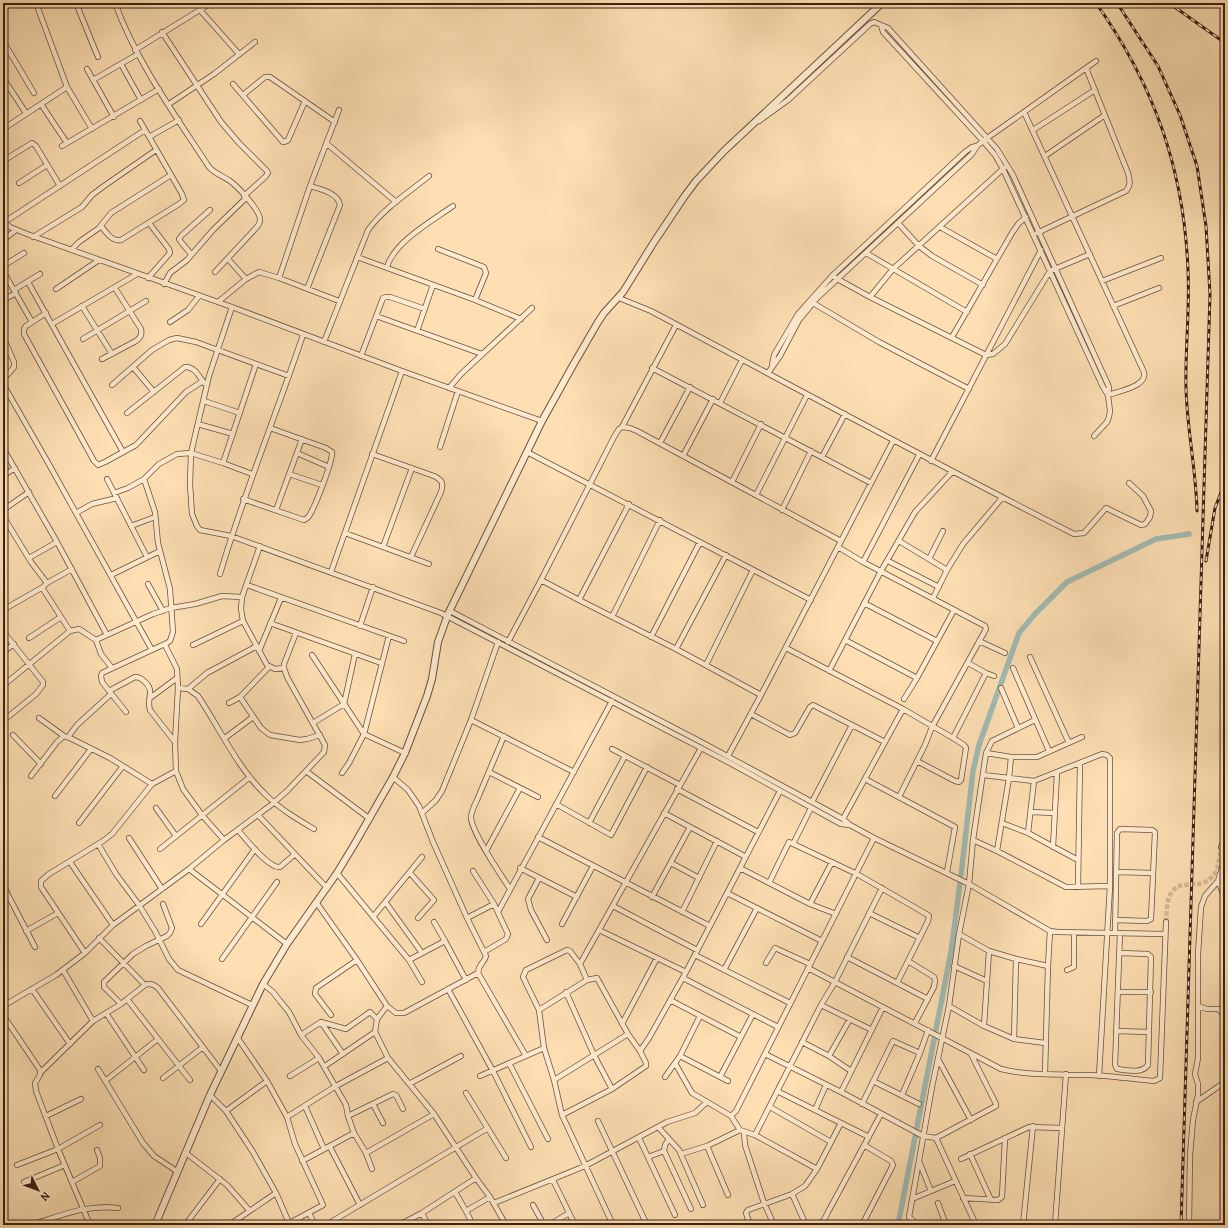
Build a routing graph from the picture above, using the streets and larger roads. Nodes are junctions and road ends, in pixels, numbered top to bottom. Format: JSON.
{"nodes":[{"id":1,"x":36,"y":3,"type":"edge"},
{"id":2,"x":76,"y":3,"type":"edge"},
{"id":3,"x":115,"y":3,"type":"edge"},
{"id":4,"x":211,"y":3,"type":"edge"},
{"id":5,"x":882,"y":3,"type":"edge"},
{"id":6,"x":200,"y":10,"type":"junction"},
{"id":7,"x":162,"y":32,"type":"junction"},
{"id":8,"x":3,"y":41,"type":"edge"},
{"id":9,"x":255,"y":42,"type":"dead end"},
{"id":10,"x":136,"y":52,"type":"junction"},
{"id":11,"x":239,"y":54,"type":"junction"},
{"id":12,"x":98,"y":57,"type":"dead end"},
{"id":13,"x":1096,"y":60,"type":"dead end"},
{"id":14,"x":121,"y":64,"type":"junction"},
{"id":15,"x":1086,"y":68,"type":"junction"},
{"id":16,"x":87,"y":69,"type":"dead end"},
{"id":17,"x":3,"y":78,"type":"edge"},
{"id":18,"x":93,"y":80,"type":"junction"},
{"id":19,"x":233,"y":84,"type":"dead end"},
{"id":20,"x":197,"y":86,"type":"junction"},
{"id":21,"x":67,"y":87,"type":"junction"},
{"id":22,"x":159,"y":89,"type":"junction"},
{"id":23,"x":1095,"y":90,"type":"junction"},
{"id":24,"x":34,"y":93,"type":"dead end"},
{"id":25,"x":243,"y":95,"type":"junction"},
{"id":26,"x":141,"y":100,"type":"junction"},
{"id":27,"x":305,"y":101,"type":"junction"},
{"id":28,"x":41,"y":104,"type":"junction"},
{"id":29,"x":169,"y":104,"type":"junction"},
{"id":30,"x":340,"y":110,"type":"dead end"},
{"id":31,"x":1024,"y":112,"type":"junction"},
{"id":32,"x":26,"y":113,"type":"junction"},
{"id":33,"x":1105,"y":115,"type":"junction"},
{"id":34,"x":114,"y":117,"type":"junction"},
{"id":35,"x":179,"y":120,"type":"junction"},
{"id":36,"x":140,"y":121,"type":"dead end"},
{"id":37,"x":335,"y":122,"type":"junction"},
{"id":38,"x":3,"y":129,"type":"edge"},
{"id":39,"x":92,"y":129,"type":"junction"},
{"id":40,"x":145,"y":130,"type":"junction"},
{"id":41,"x":1033,"y":130,"type":"junction"},
{"id":42,"x":744,"y":132,"type":"junction"},
{"id":43,"x":149,"y":137,"type":"junction"},
{"id":44,"x":985,"y":139,"type":"junction"},
{"id":45,"x":67,"y":143,"type":"junction"},
{"id":46,"x":326,"y":143,"type":"junction"},
{"id":47,"x":62,"y":146,"type":"dead end"},
{"id":48,"x":977,"y":146,"type":"junction"},
{"id":49,"x":156,"y":150,"type":"junction"},
{"id":50,"x":1044,"y":156,"type":"junction"},
{"id":51,"x":3,"y":161,"type":"edge"},
{"id":52,"x":47,"y":165,"type":"junction"},
{"id":53,"x":1005,"y":167,"type":"junction"},
{"id":54,"x":171,"y":175,"type":"junction"},
{"id":55,"x":429,"y":176,"type":"dead end"},
{"id":56,"x":19,"y":183,"type":"dead end"},
{"id":57,"x":60,"y":186,"type":"junction"},
{"id":58,"x":310,"y":186,"type":"junction"},
{"id":59,"x":245,"y":197,"type":"junction"},
{"id":60,"x":396,"y":202,"type":"junction"},
{"id":61,"x":453,"y":206,"type":"dead end"},
{"id":62,"x":210,"y":210,"type":"dead end"},
{"id":63,"x":1072,"y":216,"type":"junction"},
{"id":64,"x":1026,"y":217,"type":"junction"},
{"id":65,"x":3,"y":223,"type":"edge"},
{"id":66,"x":149,"y":223,"type":"junction"},
{"id":67,"x":898,"y":224,"type":"junction"},
{"id":68,"x":101,"y":226,"type":"junction"},
{"id":69,"x":940,"y":226,"type":"junction"},
{"id":70,"x":16,"y":230,"type":"junction"},
{"id":71,"x":1039,"y":232,"type":"junction"},
{"id":72,"x":1034,"y":234,"type":"junction"},
{"id":73,"x":33,"y":237,"type":"junction"},
{"id":74,"x":3,"y":240,"type":"edge"},
{"id":75,"x":919,"y":246,"type":"junction"},
{"id":76,"x":438,"y":249,"type":"dead end"},
{"id":77,"x":71,"y":250,"type":"junction"},
{"id":78,"x":1041,"y":250,"type":"junction"},
{"id":79,"x":24,"y":253,"type":"dead end"},
{"id":80,"x":866,"y":253,"type":"junction"},
{"id":81,"x":191,"y":254,"type":"junction"},
{"id":82,"x":1090,"y":254,"type":"junction"},
{"id":83,"x":358,"y":257,"type":"junction"},
{"id":84,"x":1161,"y":258,"type":"dead end"},
{"id":85,"x":228,"y":259,"type":"junction"},
{"id":86,"x":997,"y":259,"type":"junction"},
{"id":87,"x":99,"y":260,"type":"junction"},
{"id":88,"x":3,"y":266,"type":"edge"},
{"id":89,"x":387,"y":267,"type":"junction"},
{"id":90,"x":893,"y":269,"type":"junction"},
{"id":91,"x":1053,"y":270,"type":"junction"},
{"id":92,"x":3,"y":271,"type":"edge"},
{"id":93,"x":215,"y":272,"type":"dead end"},
{"id":94,"x":40,"y":274,"type":"dead end"},
{"id":95,"x":136,"y":274,"type":"junction"},
{"id":96,"x":148,"y":278,"type":"junction"},
{"id":97,"x":279,"y":278,"type":"junction"},
{"id":98,"x":834,"y":278,"type":"junction"},
{"id":99,"x":246,"y":279,"type":"junction"},
{"id":100,"x":1102,"y":281,"type":"junction"},
{"id":101,"x":28,"y":282,"type":"junction"},
{"id":102,"x":164,"y":284,"type":"junction"},
{"id":103,"x":983,"y":284,"type":"junction"},
{"id":104,"x":433,"y":285,"type":"junction"},
{"id":105,"x":115,"y":288,"type":"junction"},
{"id":106,"x":1159,"y":288,"type":"dead end"},
{"id":107,"x":56,"y":289,"type":"dead end"},
{"id":108,"x":308,"y":289,"type":"junction"},
{"id":109,"x":15,"y":292,"type":"junction"},
{"id":110,"x":199,"y":296,"type":"junction"},
{"id":111,"x":870,"y":297,"type":"junction"},
{"id":112,"x":619,"y":298,"type":"junction"},
{"id":113,"x":3,"y":300,"type":"edge"},
{"id":114,"x":475,"y":300,"type":"junction"},
{"id":115,"x":146,"y":301,"type":"dead end"},
{"id":116,"x":339,"y":301,"type":"junction"},
{"id":117,"x":218,"y":302,"type":"junction"},
{"id":118,"x":813,"y":303,"type":"junction"},
{"id":119,"x":82,"y":306,"type":"junction"},
{"id":120,"x":1113,"y":306,"type":"junction"},
{"id":121,"x":232,"y":307,"type":"junction"},
{"id":122,"x":532,"y":308,"type":"dead end"},
{"id":123,"x":425,"y":309,"type":"junction"},
{"id":124,"x":130,"y":311,"type":"junction"},
{"id":125,"x":967,"y":312,"type":"junction"},
{"id":126,"x":46,"y":313,"type":"junction"},
{"id":127,"x":376,"y":316,"type":"junction"},
{"id":128,"x":521,"y":319,"type":"junction"},
{"id":129,"x":32,"y":322,"type":"junction"},
{"id":130,"x":170,"y":322,"type":"dead end"},
{"id":131,"x":52,"y":324,"type":"junction"},
{"id":132,"x":676,"y":324,"type":"junction"},
{"id":133,"x":98,"y":330,"type":"junction"},
{"id":134,"x":417,"y":331,"type":"junction"},
{"id":135,"x":303,"y":335,"type":"junction"},
{"id":136,"x":3,"y":337,"type":"edge"},
{"id":137,"x":952,"y":337,"type":"junction"},
{"id":138,"x":83,"y":339,"type":"dead end"},
{"id":139,"x":324,"y":342,"type":"junction"},
{"id":140,"x":217,"y":349,"type":"junction"},
{"id":141,"x":112,"y":354,"type":"junction"},
{"id":142,"x":482,"y":354,"type":"junction"},
{"id":143,"x":986,"y":355,"type":"junction"},
{"id":144,"x":360,"y":356,"type":"junction"},
{"id":145,"x":102,"y":359,"type":"dead end"},
{"id":146,"x":742,"y":360,"type":"junction"},
{"id":147,"x":256,"y":364,"type":"junction"},
{"id":148,"x":772,"y":365,"type":"junction"},
{"id":149,"x":134,"y":368,"type":"junction"},
{"id":150,"x":652,"y":368,"type":"junction"},
{"id":151,"x":402,"y":371,"type":"junction"},
{"id":152,"x":768,"y":373,"type":"junction"},
{"id":153,"x":289,"y":376,"type":"junction"},
{"id":154,"x":3,"y":380,"type":"edge"},
{"id":155,"x":204,"y":383,"type":"junction"},
{"id":156,"x":3,"y":384,"type":"edge"},
{"id":157,"x":112,"y":385,"type":"dead end"},
{"id":158,"x":690,"y":387,"type":"junction"},
{"id":159,"x":449,"y":388,"type":"junction"},
{"id":160,"x":968,"y":389,"type":"junction"},
{"id":161,"x":458,"y":391,"type":"junction"},
{"id":162,"x":154,"y":392,"type":"junction"},
{"id":163,"x":807,"y":395,"type":"junction"},
{"id":164,"x":1108,"y":395,"type":"junction"},
{"id":165,"x":713,"y":399,"type":"junction"},
{"id":166,"x":204,"y":401,"type":"junction"},
{"id":167,"x":720,"y":403,"type":"junction"},
{"id":168,"x":127,"y":413,"type":"dead end"},
{"id":169,"x":240,"y":413,"type":"junction"},
{"id":170,"x":845,"y":414,"type":"junction"},
{"id":171,"x":542,"y":422,"type":"junction"},
{"id":172,"x":198,"y":424,"type":"junction"},
{"id":173,"x":761,"y":424,"type":"junction"},
{"id":174,"x":622,"y":427,"type":"junction"},
{"id":175,"x":270,"y":428,"type":"junction"},
{"id":176,"x":233,"y":434,"type":"junction"},
{"id":177,"x":1094,"y":436,"type":"dead end"},
{"id":178,"x":786,"y":438,"type":"junction"},
{"id":179,"x":302,"y":439,"type":"junction"},
{"id":180,"x":893,"y":441,"type":"junction"},
{"id":181,"x":660,"y":443,"type":"junction"},
{"id":182,"x":440,"y":447,"type":"dead end"},
{"id":183,"x":3,"y":448,"type":"edge"},
{"id":184,"x":811,"y":451,"type":"junction"},
{"id":185,"x":123,"y":452,"type":"junction"},
{"id":186,"x":527,"y":452,"type":"junction"},
{"id":187,"x":191,"y":453,"type":"junction"},
{"id":188,"x":297,"y":453,"type":"junction"},
{"id":189,"x":372,"y":454,"type":"junction"},
{"id":190,"x":919,"y":455,"type":"junction"},
{"id":191,"x":683,"y":456,"type":"junction"},
{"id":192,"x":822,"y":457,"type":"junction"},
{"id":193,"x":931,"y":461,"type":"junction"},
{"id":194,"x":223,"y":463,"type":"junction"},
{"id":195,"x":329,"y":467,"type":"junction"},
{"id":196,"x":15,"y":468,"type":"junction"},
{"id":197,"x":412,"y":468,"type":"junction"},
{"id":198,"x":952,"y":472,"type":"junction"},
{"id":199,"x":252,"y":474,"type":"junction"},
{"id":200,"x":289,"y":474,"type":"junction"},
{"id":201,"x":3,"y":476,"type":"edge"},
{"id":202,"x":107,"y":479,"type":"dead end"},
{"id":203,"x":144,"y":479,"type":"junction"},
{"id":204,"x":732,"y":482,"type":"junction"},
{"id":205,"x":1129,"y":482,"type":"dead end"},
{"id":206,"x":589,"y":483,"type":"junction"},
{"id":207,"x":871,"y":483,"type":"junction"},
{"id":208,"x":322,"y":485,"type":"junction"},
{"id":209,"x":29,"y":492,"type":"junction"},
{"id":210,"x":115,"y":495,"type":"junction"},
{"id":211,"x":756,"y":495,"type":"junction"},
{"id":212,"x":1002,"y":498,"type":"junction"},
{"id":213,"x":243,"y":500,"type":"junction"},
{"id":214,"x":629,"y":504,"type":"junction"},
{"id":215,"x":3,"y":510,"type":"edge"},
{"id":216,"x":276,"y":510,"type":"junction"},
{"id":217,"x":782,"y":510,"type":"junction"},
{"id":218,"x":76,"y":513,"type":"junction"},
{"id":219,"x":3,"y":516,"type":"edge"},
{"id":220,"x":155,"y":516,"type":"junction"},
{"id":221,"x":660,"y":520,"type":"junction"},
{"id":222,"x":131,"y":526,"type":"junction"},
{"id":223,"x":943,"y":531,"type":"dead end"},
{"id":224,"x":345,"y":533,"type":"junction"},
{"id":225,"x":231,"y":536,"type":"junction"},
{"id":226,"x":841,"y":541,"type":"junction"},
{"id":227,"x":899,"y":541,"type":"junction"},
{"id":228,"x":57,"y":542,"type":"junction"},
{"id":229,"x":700,"y":542,"type":"junction"},
{"id":230,"x":260,"y":546,"type":"junction"},
{"id":231,"x":384,"y":547,"type":"junction"},
{"id":232,"x":838,"y":547,"type":"junction"},
{"id":233,"x":160,"y":551,"type":"junction"},
{"id":234,"x":726,"y":555,"type":"junction"},
{"id":235,"x":147,"y":557,"type":"junction"},
{"id":236,"x":411,"y":557,"type":"junction"},
{"id":237,"x":29,"y":558,"type":"junction"},
{"id":238,"x":929,"y":559,"type":"junction"},
{"id":239,"x":888,"y":561,"type":"junction"},
{"id":240,"x":863,"y":562,"type":"junction"},
{"id":241,"x":429,"y":564,"type":"dead end"},
{"id":242,"x":72,"y":569,"type":"junction"},
{"id":243,"x":753,"y":570,"type":"junction"},
{"id":244,"x":947,"y":570,"type":"junction"},
{"id":245,"x":881,"y":571,"type":"junction"},
{"id":246,"x":331,"y":572,"type":"junction"},
{"id":247,"x":220,"y":574,"type":"dead end"},
{"id":248,"x":111,"y":575,"type":"junction"},
{"id":249,"x":541,"y":580,"type":"junction"},
{"id":250,"x":148,"y":584,"type":"dead end"},
{"id":251,"x":45,"y":585,"type":"junction"},
{"id":252,"x":247,"y":585,"type":"junction"},
{"id":253,"x":372,"y":587,"type":"junction"},
{"id":254,"x":939,"y":587,"type":"junction"},
{"id":255,"x":242,"y":597,"type":"junction"},
{"id":256,"x":281,"y":598,"type":"junction"},
{"id":257,"x":933,"y":598,"type":"junction"},
{"id":258,"x":579,"y":600,"type":"junction"},
{"id":259,"x":811,"y":600,"type":"junction"},
{"id":260,"x":864,"y":603,"type":"junction"},
{"id":261,"x":171,"y":608,"type":"junction"},
{"id":262,"x":3,"y":610,"type":"edge"},
{"id":263,"x":954,"y":610,"type":"junction"},
{"id":264,"x":163,"y":611,"type":"junction"},
{"id":265,"x":449,"y":614,"type":"junction"},
{"id":266,"x":61,"y":617,"type":"junction"},
{"id":267,"x":612,"y":617,"type":"junction"},
{"id":268,"x":137,"y":621,"type":"junction"},
{"id":269,"x":243,"y":621,"type":"junction"},
{"id":270,"x":270,"y":623,"type":"junction"},
{"id":271,"x":360,"y":626,"type":"junction"},
{"id":272,"x":70,"y":631,"type":"junction"},
{"id":273,"x":296,"y":633,"type":"junction"},
{"id":274,"x":6,"y":635,"type":"dead end"},
{"id":275,"x":107,"y":635,"type":"junction"},
{"id":276,"x":389,"y":636,"type":"junction"},
{"id":277,"x":651,"y":637,"type":"junction"},
{"id":278,"x":29,"y":638,"type":"dead end"},
{"id":279,"x":96,"y":640,"type":"junction"},
{"id":280,"x":845,"y":640,"type":"junction"},
{"id":281,"x":404,"y":641,"type":"dead end"},
{"id":282,"x":979,"y":641,"type":"junction"},
{"id":283,"x":498,"y":642,"type":"junction"},
{"id":284,"x":508,"y":642,"type":"junction"},
{"id":285,"x":937,"y":642,"type":"junction"},
{"id":286,"x":14,"y":644,"type":"junction"},
{"id":287,"x":165,"y":645,"type":"junction"},
{"id":288,"x":193,"y":645,"type":"dead end"},
{"id":289,"x":257,"y":646,"type":"junction"},
{"id":290,"x":786,"y":648,"type":"junction"},
{"id":291,"x":676,"y":649,"type":"junction"},
{"id":292,"x":152,"y":650,"type":"junction"},
{"id":293,"x":259,"y":651,"type":"junction"},
{"id":294,"x":3,"y":652,"type":"edge"},
{"id":295,"x":1005,"y":653,"type":"dead end"},
{"id":296,"x":355,"y":654,"type":"junction"},
{"id":297,"x":312,"y":655,"type":"dead end"},
{"id":298,"x":1030,"y":657,"type":"dead end"},
{"id":299,"x":381,"y":663,"type":"junction"},
{"id":300,"x":968,"y":663,"type":"junction"},
{"id":301,"x":29,"y":664,"type":"junction"},
{"id":302,"x":269,"y":666,"type":"junction"},
{"id":303,"x":706,"y":666,"type":"junction"},
{"id":304,"x":112,"y":668,"type":"junction"},
{"id":305,"x":284,"y":668,"type":"junction"},
{"id":306,"x":1013,"y":668,"type":"dead end"},
{"id":307,"x":829,"y":671,"type":"junction"},
{"id":308,"x":986,"y":673,"type":"junction"},
{"id":309,"x":994,"y":676,"type":"dead end"},
{"id":310,"x":177,"y":678,"type":"junction"},
{"id":311,"x":917,"y":678,"type":"junction"},
{"id":312,"x":5,"y":684,"type":"dead end"},
{"id":313,"x":178,"y":688,"type":"junction"},
{"id":314,"x":1001,"y":688,"type":"dead end"},
{"id":315,"x":188,"y":689,"type":"junction"},
{"id":316,"x":110,"y":693,"type":"junction"},
{"id":317,"x":761,"y":695,"type":"junction"},
{"id":318,"x":240,"y":696,"type":"junction"},
{"id":319,"x":150,"y":698,"type":"junction"},
{"id":320,"x":904,"y":699,"type":"dead end"},
{"id":321,"x":612,"y":701,"type":"junction"},
{"id":322,"x":228,"y":703,"type":"dead end"},
{"id":323,"x":344,"y":704,"type":"junction"},
{"id":324,"x":903,"y":709,"type":"junction"},
{"id":325,"x":126,"y":712,"type":"dead end"},
{"id":326,"x":751,"y":714,"type":"junction"},
{"id":327,"x":253,"y":717,"type":"junction"},
{"id":328,"x":39,"y":718,"type":"dead end"},
{"id":329,"x":471,"y":720,"type":"junction"},
{"id":330,"x":1035,"y":720,"type":"junction"},
{"id":331,"x":3,"y":721,"type":"edge"},
{"id":332,"x":313,"y":723,"type":"junction"},
{"id":333,"x":852,"y":725,"type":"junction"},
{"id":334,"x":932,"y":727,"type":"junction"},
{"id":335,"x":1018,"y":728,"type":"junction"},
{"id":336,"x":364,"y":734,"type":"junction"},
{"id":337,"x":13,"y":735,"type":"dead end"},
{"id":338,"x":320,"y":735,"type":"junction"},
{"id":339,"x":504,"y":736,"type":"junction"},
{"id":340,"x":66,"y":737,"type":"junction"},
{"id":341,"x":1082,"y":737,"type":"dead end"},
{"id":342,"x":225,"y":738,"type":"junction"},
{"id":343,"x":953,"y":738,"type":"junction"},
{"id":344,"x":175,"y":742,"type":"junction"},
{"id":345,"x":885,"y":742,"type":"junction"},
{"id":346,"x":1069,"y":743,"type":"junction"},
{"id":347,"x":701,"y":748,"type":"junction"},
{"id":348,"x":91,"y":749,"type":"junction"},
{"id":349,"x":612,"y":749,"type":"dead end"},
{"id":350,"x":1049,"y":751,"type":"junction"},
{"id":351,"x":404,"y":753,"type":"junction"},
{"id":352,"x":986,"y":753,"type":"junction"},
{"id":353,"x":625,"y":756,"type":"junction"},
{"id":354,"x":728,"y":756,"type":"junction"},
{"id":355,"x":1011,"y":757,"type":"junction"},
{"id":356,"x":917,"y":761,"type":"junction"},
{"id":357,"x":41,"y":764,"type":"junction"},
{"id":358,"x":1080,"y":764,"type":"junction"},
{"id":359,"x":123,"y":766,"type":"junction"},
{"id":360,"x":647,"y":767,"type":"junction"},
{"id":361,"x":176,"y":771,"type":"junction"},
{"id":362,"x":306,"y":771,"type":"junction"},
{"id":363,"x":489,"y":772,"type":"junction"},
{"id":364,"x":574,"y":772,"type":"junction"},
{"id":365,"x":342,"y":773,"type":"dead end"},
{"id":366,"x":1057,"y":773,"type":"junction"},
{"id":367,"x":983,"y":775,"type":"junction"},
{"id":368,"x":31,"y":776,"type":"dead end"},
{"id":369,"x":250,"y":777,"type":"junction"},
{"id":370,"x":393,"y":777,"type":"junction"},
{"id":371,"x":1009,"y":778,"type":"junction"},
{"id":372,"x":865,"y":779,"type":"junction"},
{"id":373,"x":1034,"y":781,"type":"junction"},
{"id":374,"x":152,"y":784,"type":"junction"},
{"id":375,"x":679,"y":787,"type":"junction"},
{"id":376,"x":520,"y":788,"type":"junction"},
{"id":377,"x":780,"y":790,"type":"junction"},
{"id":378,"x":55,"y":796,"type":"dead end"},
{"id":379,"x":538,"y":797,"type":"dead end"},
{"id":380,"x":899,"y":797,"type":"junction"},
{"id":381,"x":274,"y":802,"type":"junction"},
{"id":382,"x":812,"y":802,"type":"junction"},
{"id":383,"x":556,"y":804,"type":"junction"},
{"id":384,"x":156,"y":808,"type":"dead end"},
{"id":385,"x":811,"y":808,"type":"junction"},
{"id":386,"x":1031,"y":812,"type":"junction"},
{"id":387,"x":422,"y":813,"type":"junction"},
{"id":388,"x":1055,"y":813,"type":"junction"},
{"id":389,"x":664,"y":814,"type":"junction"},
{"id":390,"x":202,"y":815,"type":"junction"},
{"id":391,"x":258,"y":815,"type":"junction"},
{"id":392,"x":370,"y":819,"type":"junction"},
{"id":393,"x":843,"y":819,"type":"junction"},
{"id":394,"x":79,"y":823,"type":"dead end"},
{"id":395,"x":589,"y":823,"type":"junction"},
{"id":396,"x":1002,"y":823,"type":"junction"},
{"id":397,"x":850,"y":825,"type":"junction"},
{"id":398,"x":690,"y":827,"type":"junction"},
{"id":399,"x":314,"y":829,"type":"dead end"},
{"id":400,"x":238,"y":830,"type":"junction"},
{"id":401,"x":758,"y":832,"type":"junction"},
{"id":402,"x":1028,"y":833,"type":"junction"},
{"id":403,"x":176,"y":836,"type":"junction"},
{"id":404,"x":129,"y":838,"type":"dead end"},
{"id":405,"x":538,"y":838,"type":"junction"},
{"id":406,"x":874,"y":838,"type":"junction"},
{"id":407,"x":224,"y":840,"type":"junction"},
{"id":408,"x":973,"y":840,"type":"junction"},
{"id":409,"x":1224,"y":841,"type":"edge"},
{"id":410,"x":717,"y":842,"type":"junction"},
{"id":411,"x":98,"y":844,"type":"junction"},
{"id":412,"x":793,"y":844,"type":"junction"},
{"id":413,"x":1053,"y":847,"type":"junction"},
{"id":414,"x":1223,"y":847,"type":"edge"},
{"id":415,"x":160,"y":849,"type":"dead end"},
{"id":416,"x":255,"y":849,"type":"junction"},
{"id":417,"x":486,"y":851,"type":"junction"},
{"id":418,"x":997,"y":851,"type":"junction"},
{"id":419,"x":295,"y":854,"type":"junction"},
{"id":420,"x":422,"y":857,"type":"dead end"},
{"id":421,"x":746,"y":857,"type":"junction"},
{"id":422,"x":1225,"y":858,"type":"edge"},
{"id":423,"x":1078,"y":860,"type":"junction"},
{"id":424,"x":70,"y":862,"type":"junction"},
{"id":425,"x":832,"y":862,"type":"junction"},
{"id":426,"x":671,"y":863,"type":"junction"},
{"id":427,"x":593,"y":866,"type":"junction"},
{"id":428,"x":520,"y":868,"type":"junction"},
{"id":429,"x":740,"y":868,"type":"junction"},
{"id":430,"x":188,"y":869,"type":"junction"},
{"id":431,"x":473,"y":871,"type":"dead end"},
{"id":432,"x":947,"y":872,"type":"junction"},
{"id":433,"x":1116,"y":872,"type":"junction"},
{"id":434,"x":337,"y":873,"type":"junction"},
{"id":435,"x":410,"y":873,"type":"junction"},
{"id":436,"x":1153,"y":873,"type":"junction"},
{"id":437,"x":857,"y":874,"type":"junction"},
{"id":438,"x":539,"y":878,"type":"junction"},
{"id":439,"x":699,"y":878,"type":"junction"},
{"id":440,"x":1218,"y":881,"type":"junction"},
{"id":441,"x":277,"y":882,"type":"dead end"},
{"id":442,"x":3,"y":883,"type":"edge"},
{"id":443,"x":625,"y":883,"type":"junction"},
{"id":444,"x":769,"y":883,"type":"junction"},
{"id":445,"x":969,"y":884,"type":"junction"},
{"id":446,"x":1110,"y":886,"type":"junction"},
{"id":447,"x":1078,"y":887,"type":"junction"},
{"id":448,"x":327,"y":888,"type":"junction"},
{"id":449,"x":882,"y":888,"type":"junction"},
{"id":450,"x":162,"y":889,"type":"junction"},
{"id":451,"x":510,"y":890,"type":"junction"},
{"id":452,"x":727,"y":892,"type":"junction"},
{"id":453,"x":222,"y":894,"type":"junction"},
{"id":454,"x":8,"y":895,"type":"junction"},
{"id":455,"x":577,"y":897,"type":"junction"},
{"id":456,"x":652,"y":897,"type":"junction"},
{"id":457,"x":1225,"y":898,"type":"edge"},
{"id":458,"x":3,"y":900,"type":"edge"},
{"id":459,"x":316,"y":902,"type":"junction"},
{"id":460,"x":386,"y":903,"type":"junction"},
{"id":461,"x":162,"y":904,"type":"dead end"},
{"id":462,"x":494,"y":904,"type":"junction"},
{"id":463,"x":810,"y":904,"type":"junction"},
{"id":464,"x":139,"y":905,"type":"junction"},
{"id":465,"x":613,"y":906,"type":"junction"},
{"id":466,"x":757,"y":908,"type":"junction"},
{"id":467,"x":498,"y":912,"type":"junction"},
{"id":468,"x":682,"y":912,"type":"junction"},
{"id":469,"x":58,"y":913,"type":"junction"},
{"id":470,"x":836,"y":914,"type":"junction"},
{"id":471,"x":869,"y":914,"type":"junction"},
{"id":472,"x":252,"y":917,"type":"junction"},
{"id":473,"x":373,"y":917,"type":"junction"},
{"id":474,"x":418,"y":918,"type":"dead end"},
{"id":475,"x":466,"y":918,"type":"junction"},
{"id":476,"x":1115,"y":920,"type":"junction"},
{"id":477,"x":434,"y":922,"type":"dead end"},
{"id":478,"x":1166,"y":922,"type":"tunnel mouth"},
{"id":479,"x":201,"y":924,"type":"dead end"},
{"id":480,"x":562,"y":924,"type":"dead end"},
{"id":481,"x":113,"y":925,"type":"junction"},
{"id":482,"x":710,"y":926,"type":"junction"},
{"id":483,"x":599,"y":930,"type":"junction"},
{"id":484,"x":26,"y":931,"type":"junction"},
{"id":485,"x":1050,"y":931,"type":"junction"},
{"id":486,"x":1074,"y":933,"type":"junction"},
{"id":487,"x":1107,"y":933,"type":"junction"},
{"id":488,"x":1115,"y":933,"type":"junction"},
{"id":489,"x":1120,"y":933,"type":"junction"},
{"id":490,"x":959,"y":934,"type":"junction"},
{"id":491,"x":1164,"y":934,"type":"junction"},
{"id":492,"x":99,"y":938,"type":"junction"},
{"id":493,"x":920,"y":938,"type":"junction"},
{"id":494,"x":158,"y":939,"type":"junction"},
{"id":495,"x":547,"y":940,"type":"dead end"},
{"id":496,"x":445,"y":941,"type":"junction"},
{"id":497,"x":822,"y":941,"type":"junction"},
{"id":498,"x":287,"y":944,"type":"junction"},
{"id":499,"x":35,"y":947,"type":"dead end"},
{"id":500,"x":697,"y":950,"type":"junction"},
{"id":501,"x":990,"y":951,"type":"junction"},
{"id":502,"x":484,"y":952,"type":"junction"},
{"id":503,"x":85,"y":953,"type":"junction"},
{"id":504,"x":422,"y":953,"type":"junction"},
{"id":505,"x":1119,"y":953,"type":"junction"},
{"id":506,"x":695,"y":955,"type":"junction"},
{"id":507,"x":847,"y":957,"type":"junction"},
{"id":508,"x":657,"y":958,"type":"junction"},
{"id":509,"x":222,"y":959,"type":"dead end"},
{"id":510,"x":1016,"y":959,"type":"junction"},
{"id":511,"x":357,"y":960,"type":"junction"},
{"id":512,"x":409,"y":960,"type":"junction"},
{"id":513,"x":908,"y":961,"type":"junction"},
{"id":514,"x":123,"y":963,"type":"junction"},
{"id":515,"x":766,"y":963,"type":"dead end"},
{"id":516,"x":580,"y":964,"type":"junction"},
{"id":517,"x":809,"y":966,"type":"junction"},
{"id":518,"x":954,"y":966,"type":"junction"},
{"id":519,"x":1048,"y":966,"type":"junction"},
{"id":520,"x":63,"y":970,"type":"junction"},
{"id":521,"x":724,"y":970,"type":"junction"},
{"id":522,"x":1067,"y":970,"type":"dead end"},
{"id":523,"x":686,"y":972,"type":"junction"},
{"id":524,"x":478,"y":973,"type":"junction"},
{"id":525,"x":683,"y":978,"type":"junction"},
{"id":526,"x":466,"y":980,"type":"junction"},
{"id":527,"x":587,"y":980,"type":"junction"},
{"id":528,"x":987,"y":981,"type":"junction"},
{"id":529,"x":422,"y":982,"type":"dead end"},
{"id":530,"x":835,"y":982,"type":"junction"},
{"id":531,"x":897,"y":982,"type":"junction"},
{"id":532,"x":263,"y":984,"type":"junction"},
{"id":533,"x":145,"y":985,"type":"junction"},
{"id":534,"x":32,"y":989,"type":"junction"},
{"id":535,"x":448,"y":989,"type":"junction"},
{"id":536,"x":566,"y":992,"type":"junction"},
{"id":537,"x":1118,"y":992,"type":"junction"},
{"id":538,"x":1151,"y":992,"type":"junction"},
{"id":539,"x":127,"y":999,"type":"junction"},
{"id":540,"x":928,"y":999,"type":"junction"},
{"id":541,"x":670,"y":1000,"type":"junction"},
{"id":542,"x":790,"y":1003,"type":"junction"},
{"id":543,"x":121,"y":1004,"type":"junction"},
{"id":544,"x":252,"y":1005,"type":"junction"},
{"id":545,"x":821,"y":1005,"type":"junction"},
{"id":546,"x":3,"y":1006,"type":"edge"},
{"id":547,"x":387,"y":1006,"type":"junction"},
{"id":548,"x":949,"y":1006,"type":"junction"},
{"id":549,"x":1198,"y":1006,"type":"junction"},
{"id":550,"x":883,"y":1007,"type":"junction"},
{"id":551,"x":539,"y":1010,"type":"junction"},
{"id":552,"x":106,"y":1013,"type":"junction"},
{"id":553,"x":753,"y":1014,"type":"junction"},
{"id":554,"x":3,"y":1015,"type":"edge"},
{"id":555,"x":331,"y":1015,"type":"dead end"},
{"id":556,"x":700,"y":1016,"type":"junction"},
{"id":557,"x":1225,"y":1018,"type":"edge"},
{"id":558,"x":377,"y":1019,"type":"junction"},
{"id":559,"x":850,"y":1019,"type":"junction"},
{"id":560,"x":93,"y":1021,"type":"junction"},
{"id":561,"x":321,"y":1022,"type":"junction"},
{"id":562,"x":914,"y":1023,"type":"junction"},
{"id":563,"x":622,"y":1024,"type":"junction"},
{"id":564,"x":984,"y":1026,"type":"junction"},
{"id":565,"x":778,"y":1027,"type":"junction"},
{"id":566,"x":872,"y":1030,"type":"junction"},
{"id":567,"x":929,"y":1030,"type":"junction"},
{"id":568,"x":1116,"y":1031,"type":"junction"},
{"id":569,"x":375,"y":1032,"type":"junction"},
{"id":570,"x":1149,"y":1032,"type":"junction"},
{"id":571,"x":628,"y":1034,"type":"junction"},
{"id":572,"x":301,"y":1035,"type":"junction"},
{"id":573,"x":237,"y":1037,"type":"junction"},
{"id":574,"x":741,"y":1037,"type":"junction"},
{"id":575,"x":942,"y":1037,"type":"junction"},
{"id":576,"x":1014,"y":1039,"type":"junction"},
{"id":577,"x":158,"y":1040,"type":"junction"},
{"id":578,"x":802,"y":1042,"type":"junction"},
{"id":579,"x":1045,"y":1043,"type":"junction"},
{"id":580,"x":70,"y":1044,"type":"junction"},
{"id":581,"x":203,"y":1047,"type":"junction"},
{"id":582,"x":544,"y":1048,"type":"junction"},
{"id":583,"x":640,"y":1051,"type":"junction"},
{"id":584,"x":343,"y":1054,"type":"junction"},
{"id":585,"x":765,"y":1054,"type":"junction"},
{"id":586,"x":920,"y":1054,"type":"junction"},
{"id":587,"x":971,"y":1054,"type":"junction"},
{"id":588,"x":594,"y":1055,"type":"junction"},
{"id":589,"x":461,"y":1056,"type":"dead end"},
{"id":590,"x":526,"y":1056,"type":"junction"},
{"id":591,"x":680,"y":1056,"type":"junction"},
{"id":592,"x":829,"y":1056,"type":"junction"},
{"id":593,"x":135,"y":1057,"type":"junction"},
{"id":594,"x":319,"y":1058,"type":"junction"},
{"id":595,"x":388,"y":1058,"type":"junction"},
{"id":596,"x":938,"y":1059,"type":"junction"},
{"id":597,"x":509,"y":1063,"type":"junction"},
{"id":598,"x":675,"y":1063,"type":"junction"},
{"id":599,"x":178,"y":1066,"type":"junction"},
{"id":600,"x":325,"y":1066,"type":"junction"},
{"id":601,"x":790,"y":1066,"type":"junction"},
{"id":602,"x":98,"y":1070,"type":"dead end"},
{"id":603,"x":144,"y":1070,"type":"dead end"},
{"id":604,"x":493,"y":1070,"type":"junction"},
{"id":605,"x":221,"y":1071,"type":"junction"},
{"id":606,"x":41,"y":1072,"type":"junction"},
{"id":607,"x":851,"y":1072,"type":"junction"},
{"id":608,"x":1045,"y":1074,"type":"junction"},
{"id":609,"x":1066,"y":1074,"type":"junction"},
{"id":610,"x":290,"y":1076,"type":"dead end"},
{"id":611,"x":480,"y":1076,"type":"dead end"},
{"id":612,"x":1099,"y":1076,"type":"junction"},
{"id":613,"x":665,"y":1077,"type":"dead end"},
{"id":614,"x":720,"y":1077,"type":"junction"},
{"id":615,"x":163,"y":1078,"type":"dead end"},
{"id":616,"x":190,"y":1080,"type":"dead end"},
{"id":617,"x":554,"y":1080,"type":"junction"},
{"id":618,"x":874,"y":1080,"type":"junction"},
{"id":619,"x":105,"y":1081,"type":"junction"},
{"id":620,"x":267,"y":1081,"type":"junction"},
{"id":621,"x":728,"y":1081,"type":"dead end"},
{"id":622,"x":1225,"y":1082,"type":"edge"},
{"id":623,"x":409,"y":1084,"type":"junction"},
{"id":624,"x":826,"y":1084,"type":"junction"},
{"id":625,"x":336,"y":1086,"type":"junction"},
{"id":626,"x":612,"y":1089,"type":"junction"},
{"id":627,"x":777,"y":1091,"type":"junction"},
{"id":628,"x":841,"y":1092,"type":"junction"},
{"id":629,"x":466,"y":1093,"type":"dead end"},
{"id":630,"x":210,"y":1095,"type":"junction"},
{"id":631,"x":902,"y":1095,"type":"junction"},
{"id":632,"x":81,"y":1099,"type":"dead end"},
{"id":633,"x":707,"y":1102,"type":"junction"},
{"id":634,"x":1196,"y":1102,"type":"junction"},
{"id":635,"x":373,"y":1104,"type":"junction"},
{"id":636,"x":862,"y":1104,"type":"junction"},
{"id":637,"x":919,"y":1104,"type":"dead end"},
{"id":638,"x":305,"y":1106,"type":"junction"},
{"id":639,"x":770,"y":1107,"type":"junction"},
{"id":640,"x":403,"y":1109,"type":"dead end"},
{"id":641,"x":815,"y":1110,"type":"junction"},
{"id":642,"x":226,"y":1111,"type":"junction"},
{"id":643,"x":434,"y":1114,"type":"junction"},
{"id":644,"x":881,"y":1114,"type":"junction"},
{"id":645,"x":562,"y":1115,"type":"junction"},
{"id":646,"x":46,"y":1116,"type":"junction"},
{"id":647,"x":348,"y":1116,"type":"junction"},
{"id":648,"x":731,"y":1116,"type":"junction"},
{"id":649,"x":287,"y":1117,"type":"junction"},
{"id":650,"x":971,"y":1120,"type":"junction"},
{"id":651,"x":598,"y":1121,"type":"dead end"},
{"id":652,"x":383,"y":1123,"type":"dead end"},
{"id":653,"x":841,"y":1123,"type":"junction"},
{"id":654,"x":100,"y":1125,"type":"dead end"},
{"id":655,"x":1033,"y":1126,"type":"junction"},
{"id":656,"x":488,"y":1128,"type":"junction"},
{"id":657,"x":659,"y":1128,"type":"junction"},
{"id":658,"x":1062,"y":1128,"type":"junction"},
{"id":659,"x":742,"y":1131,"type":"junction"},
{"id":660,"x":354,"y":1133,"type":"junction"},
{"id":661,"x":755,"y":1135,"type":"junction"},
{"id":662,"x":923,"y":1136,"type":"junction"},
{"id":663,"x":869,"y":1137,"type":"junction"},
{"id":664,"x":639,"y":1138,"type":"junction"},
{"id":665,"x":936,"y":1138,"type":"junction"},
{"id":666,"x":1005,"y":1138,"type":"junction"},
{"id":667,"x":548,"y":1139,"type":"dead end"},
{"id":668,"x":669,"y":1139,"type":"junction"},
{"id":669,"x":831,"y":1142,"type":"junction"},
{"id":670,"x":864,"y":1145,"type":"junction"},
{"id":671,"x":706,"y":1146,"type":"junction"},
{"id":672,"x":330,"y":1147,"type":"junction"},
{"id":673,"x":456,"y":1147,"type":"junction"},
{"id":674,"x":531,"y":1147,"type":"dead end"},
{"id":675,"x":58,"y":1149,"type":"junction"},
{"id":676,"x":324,"y":1149,"type":"junction"},
{"id":677,"x":97,"y":1150,"type":"dead end"},
{"id":678,"x":664,"y":1151,"type":"junction"},
{"id":679,"x":186,"y":1152,"type":"junction"},
{"id":680,"x":612,"y":1152,"type":"junction"},
{"id":681,"x":366,"y":1153,"type":"junction"},
{"id":682,"x":681,"y":1154,"type":"junction"},
{"id":683,"x":970,"y":1154,"type":"junction"},
{"id":684,"x":506,"y":1158,"type":"dead end"},
{"id":685,"x":648,"y":1158,"type":"junction"},
{"id":686,"x":960,"y":1158,"type":"dead end"},
{"id":687,"x":302,"y":1161,"type":"junction"},
{"id":688,"x":919,"y":1161,"type":"junction"},
{"id":689,"x":65,"y":1165,"type":"junction"},
{"id":690,"x":17,"y":1166,"type":"dead end"},
{"id":691,"x":585,"y":1166,"type":"junction"},
{"id":692,"x":372,"y":1169,"type":"dead end"},
{"id":693,"x":817,"y":1169,"type":"junction"},
{"id":694,"x":178,"y":1172,"type":"junction"},
{"id":695,"x":476,"y":1178,"type":"junction"},
{"id":696,"x":220,"y":1179,"type":"junction"},
{"id":697,"x":553,"y":1180,"type":"junction"},
{"id":698,"x":955,"y":1181,"type":"junction"},
{"id":699,"x":24,"y":1182,"type":"dead end"},
{"id":700,"x":72,"y":1182,"type":"junction"},
{"id":701,"x":931,"y":1191,"type":"junction"},
{"id":702,"x":455,"y":1192,"type":"junction"},
{"id":703,"x":276,"y":1193,"type":"junction"},
{"id":704,"x":792,"y":1194,"type":"junction"},
{"id":705,"x":728,"y":1195,"type":"dead end"},
{"id":706,"x":490,"y":1196,"type":"junction"},
{"id":707,"x":963,"y":1198,"type":"junction"},
{"id":708,"x":912,"y":1199,"type":"junction"},
{"id":709,"x":991,"y":1200,"type":"junction"},
{"id":710,"x":494,"y":1203,"type":"junction"},
{"id":711,"x":764,"y":1203,"type":"junction"},
{"id":712,"x":938,"y":1203,"type":"dead end"},
{"id":713,"x":533,"y":1204,"type":"dead end"},
{"id":714,"x":360,"y":1205,"type":"junction"},
{"id":715,"x":703,"y":1205,"type":"dead end"},
{"id":716,"x":118,"y":1208,"type":"dead end"},
{"id":717,"x":83,"y":1209,"type":"junction"},
{"id":718,"x":691,"y":1209,"type":"dead end"},
{"id":719,"x":249,"y":1210,"type":"junction"},
{"id":720,"x":466,"y":1211,"type":"junction"},
{"id":721,"x":422,"y":1212,"type":"junction"},
{"id":722,"x":309,"y":1213,"type":"junction"},
{"id":723,"x":569,"y":1213,"type":"junction"},
{"id":724,"x":675,"y":1214,"type":"dead end"},
{"id":725,"x":1225,"y":1221,"type":"edge"},
{"id":726,"x":287,"y":1224,"type":"edge"},
{"id":727,"x":31,"y":1225,"type":"edge"},
{"id":728,"x":90,"y":1225,"type":"edge"},
{"id":729,"x":155,"y":1225,"type":"edge"},
{"id":730,"x":185,"y":1225,"type":"edge"},
{"id":731,"x":229,"y":1225,"type":"edge"},
{"id":732,"x":315,"y":1225,"type":"edge"},
{"id":733,"x":326,"y":1225,"type":"edge"},
{"id":734,"x":399,"y":1225,"type":"edge"},
{"id":735,"x":428,"y":1225,"type":"edge"},
{"id":736,"x":473,"y":1225,"type":"edge"},
{"id":737,"x":506,"y":1225,"type":"edge"},
{"id":738,"x":544,"y":1225,"type":"edge"},
{"id":739,"x":549,"y":1225,"type":"edge"},
{"id":740,"x":575,"y":1225,"type":"edge"},
{"id":741,"x":613,"y":1225,"type":"edge"},
{"id":742,"x":647,"y":1225,"type":"edge"},
{"id":743,"x":750,"y":1225,"type":"edge"},
{"id":744,"x":774,"y":1225,"type":"edge"},
{"id":745,"x":806,"y":1225,"type":"edge"},
{"id":746,"x":818,"y":1225,"type":"edge"},
{"id":747,"x":862,"y":1225,"type":"edge"},
{"id":748,"x":935,"y":1225,"type":"edge"},
{"id":749,"x":946,"y":1225,"type":"edge"},
{"id":750,"x":976,"y":1225,"type":"edge"},
{"id":751,"x":1023,"y":1225,"type":"edge"},
{"id":752,"x":1055,"y":1225,"type":"edge"},
{"id":753,"x":1189,"y":1225,"type":"edge"},
{"id":754,"x":1219,"y":1225,"type":"edge"}],
"edges":[{"from":1,"to":21,"type":"street"},
{"from":2,"to":12,"type":"street"},
{"from":3,"to":10,"type":"street"},
{"from":4,"to":6,"type":"street"},
{"from":5,"to":42,"type":"street"},
{"from":6,"to":7,"type":"street"},
{"from":6,"to":11,"type":"street"},
{"from":7,"to":10,"type":"street"},
{"from":7,"to":20,"type":"street"},
{"from":8,"to":24,"type":"street"},
{"from":9,"to":11,"type":"street"},
{"from":10,"to":14,"type":"street"},
{"from":10,"to":22,"type":"street"},
{"from":11,"to":20,"type":"street"},
{"from":13,"to":15,"type":"street"},
{"from":14,"to":18,"type":"street"},
{"from":14,"to":26,"type":"street"},
{"from":15,"to":23,"type":"street"},
{"from":15,"to":31,"type":"street"},
{"from":16,"to":18,"type":"street"},
{"from":17,"to":32,"type":"street"},
{"from":18,"to":34,"type":"street"},
{"from":19,"to":25,"type":"street"},
{"from":20,"to":29,"type":"street"},
{"from":20,"to":59,"type":"street"},
{"from":21,"to":28,"type":"street"},
{"from":21,"to":39,"type":"street"},
{"from":22,"to":26,"type":"street"},
{"from":22,"to":29,"type":"street"},
{"from":23,"to":33,"type":"street"},
{"from":23,"to":41,"type":"street"},
{"from":25,"to":27,"type":"street"},
{"from":25,"to":27,"type":"street"},
{"from":26,"to":34,"type":"street"},
{"from":27,"to":37,"type":"street"},
{"from":28,"to":32,"type":"street"},
{"from":28,"to":45,"type":"street"},
{"from":29,"to":35,"type":"street"},
{"from":30,"to":37,"type":"street"},
{"from":31,"to":41,"type":"street"},
{"from":31,"to":44,"type":"street"},
{"from":32,"to":38,"type":"street"},
{"from":33,"to":50,"type":"street"},
{"from":33,"to":63,"type":"street"},
{"from":34,"to":39,"type":"street"},
{"from":35,"to":43,"type":"street"},
{"from":35,"to":59,"type":"street"},
{"from":36,"to":40,"type":"street"},
{"from":37,"to":46,"type":"street"},
{"from":39,"to":45,"type":"street"},
{"from":40,"to":43,"type":"street"},
{"from":40,"to":57,"type":"street"},
{"from":41,"to":50,"type":"street"},
{"from":42,"to":44,"type":"street"},
{"from":42,"to":112,"type":"street"},
{"from":43,"to":49,"type":"street"},
{"from":44,"to":48,"type":"street"},
{"from":44,"to":53,"type":"street"},
{"from":45,"to":47,"type":"street"},
{"from":46,"to":58,"type":"street"},
{"from":46,"to":60,"type":"street"},
{"from":48,"to":67,"type":"street"},
{"from":48,"to":98,"type":"street"},
{"from":49,"to":54,"type":"street"},
{"from":49,"to":73,"type":"street"},
{"from":50,"to":63,"type":"street"},
{"from":51,"to":52,"type":"street"},
{"from":52,"to":56,"type":"street"},
{"from":52,"to":57,"type":"street"},
{"from":53,"to":64,"type":"street"},
{"from":53,"to":69,"type":"street"},
{"from":53,"to":71,"type":"street"},
{"from":54,"to":66,"type":"street"},
{"from":54,"to":68,"type":"street"},
{"from":55,"to":60,"type":"street"},
{"from":57,"to":65,"type":"street"},
{"from":58,"to":97,"type":"street"},
{"from":58,"to":108,"type":"street"},
{"from":59,"to":81,"type":"street"},
{"from":59,"to":85,"type":"street"},
{"from":60,"to":83,"type":"street"},
{"from":61,"to":89,"type":"street"},
{"from":62,"to":81,"type":"street"},
{"from":63,"to":71,"type":"street"},
{"from":63,"to":82,"type":"street"},
{"from":64,"to":72,"type":"street"},
{"from":64,"to":86,"type":"street"},
{"from":65,"to":70,"type":"street"},
{"from":66,"to":68,"type":"street"},
{"from":66,"to":96,"type":"street"},
{"from":67,"to":75,"type":"street"},
{"from":67,"to":80,"type":"street"},
{"from":68,"to":77,"type":"street"},
{"from":69,"to":75,"type":"street"},
{"from":69,"to":86,"type":"street"},
{"from":70,"to":73,"type":"street"},
{"from":70,"to":74,"type":"street"},
{"from":71,"to":72,"type":"street"},
{"from":71,"to":91,"type":"street"},
{"from":72,"to":78,"type":"street"},
{"from":73,"to":77,"type":"street"},
{"from":75,"to":90,"type":"street"},
{"from":75,"to":103,"type":"street"},
{"from":76,"to":114,"type":"street"},
{"from":77,"to":87,"type":"street"},
{"from":78,"to":91,"type":"street"},
{"from":78,"to":143,"type":"street"},
{"from":79,"to":88,"type":"street"},
{"from":80,"to":90,"type":"street"},
{"from":80,"to":98,"type":"street"},
{"from":81,"to":102,"type":"street"},
{"from":82,"to":91,"type":"street"},
{"from":82,"to":100,"type":"street"},
{"from":83,"to":89,"type":"street"},
{"from":83,"to":116,"type":"street"},
{"from":84,"to":100,"type":"street"},
{"from":85,"to":93,"type":"street"},
{"from":85,"to":99,"type":"street"},
{"from":86,"to":103,"type":"street"},
{"from":87,"to":95,"type":"street"},
{"from":87,"to":107,"type":"street"},
{"from":89,"to":104,"type":"street"},
{"from":90,"to":111,"type":"street"},
{"from":90,"to":125,"type":"street"},
{"from":91,"to":143,"type":"street"},
{"from":91,"to":164,"type":"street"},
{"from":92,"to":109,"type":"street"},
{"from":94,"to":101,"type":"street"},
{"from":95,"to":96,"type":"street"},
{"from":95,"to":105,"type":"street"},
{"from":96,"to":102,"type":"street"},
{"from":97,"to":99,"type":"street"},
{"from":97,"to":108,"type":"street"},
{"from":98,"to":111,"type":"street"},
{"from":98,"to":118,"type":"street"},
{"from":98,"to":148,"type":"street"},
{"from":99,"to":117,"type":"street"},
{"from":100,"to":120,"type":"street"},
{"from":101,"to":109,"type":"street"},
{"from":101,"to":126,"type":"street"},
{"from":102,"to":110,"type":"street"},
{"from":103,"to":125,"type":"street"},
{"from":104,"to":114,"type":"street"},
{"from":104,"to":123,"type":"street"},
{"from":105,"to":119,"type":"street"},
{"from":105,"to":124,"type":"street"},
{"from":106,"to":120,"type":"street"},
{"from":108,"to":116,"type":"street"},
{"from":109,"to":113,"type":"street"},
{"from":109,"to":129,"type":"street"},
{"from":110,"to":117,"type":"street"},
{"from":110,"to":130,"type":"street"},
{"from":111,"to":137,"type":"street"},
{"from":112,"to":132,"type":"street"},
{"from":112,"to":171,"type":"street"},
{"from":114,"to":128,"type":"street"},
{"from":115,"to":124,"type":"street"},
{"from":116,"to":139,"type":"street"},
{"from":117,"to":121,"type":"street"},
{"from":118,"to":148,"type":"street"},
{"from":118,"to":160,"type":"street"},
{"from":119,"to":131,"type":"street"},
{"from":119,"to":133,"type":"street"},
{"from":120,"to":164,"type":"street"},
{"from":121,"to":135,"type":"street"},
{"from":121,"to":140,"type":"street"},
{"from":122,"to":128,"type":"street"},
{"from":123,"to":127,"type":"street"},
{"from":123,"to":134,"type":"street"},
{"from":124,"to":133,"type":"street"},
{"from":124,"to":141,"type":"street"},
{"from":125,"to":137,"type":"street"},
{"from":126,"to":129,"type":"street"},
{"from":126,"to":131,"type":"street"},
{"from":127,"to":134,"type":"street"},
{"from":127,"to":144,"type":"street"},
{"from":128,"to":142,"type":"street"},
{"from":129,"to":185,"type":"street"},
{"from":131,"to":185,"type":"street"},
{"from":132,"to":146,"type":"street"},
{"from":132,"to":150,"type":"street"},
{"from":133,"to":138,"type":"street"},
{"from":133,"to":141,"type":"street"},
{"from":134,"to":142,"type":"street"},
{"from":135,"to":139,"type":"street"},
{"from":135,"to":153,"type":"street"},
{"from":136,"to":154,"type":"street"},
{"from":137,"to":143,"type":"street"},
{"from":139,"to":144,"type":"street"},
{"from":140,"to":147,"type":"street"},
{"from":140,"to":149,"type":"street"},
{"from":140,"to":155,"type":"street"},
{"from":141,"to":145,"type":"street"},
{"from":142,"to":159,"type":"street"},
{"from":143,"to":160,"type":"street"},
{"from":144,"to":151,"type":"street"},
{"from":146,"to":152,"type":"street"},
{"from":146,"to":167,"type":"street"},
{"from":147,"to":153,"type":"street"},
{"from":147,"to":169,"type":"street"},
{"from":148,"to":152,"type":"street"},
{"from":149,"to":157,"type":"street"},
{"from":149,"to":162,"type":"street"},
{"from":150,"to":158,"type":"street"},
{"from":150,"to":174,"type":"street"},
{"from":151,"to":159,"type":"street"},
{"from":151,"to":189,"type":"street"},
{"from":152,"to":163,"type":"street"},
{"from":153,"to":175,"type":"street"},
{"from":155,"to":162,"type":"street"},
{"from":155,"to":166,"type":"street"},
{"from":155,"to":185,"type":"street"},
{"from":156,"to":218,"type":"street"},
{"from":158,"to":165,"type":"street"},
{"from":158,"to":181,"type":"street"},
{"from":159,"to":161,"type":"street"},
{"from":160,"to":193,"type":"street"},
{"from":161,"to":171,"type":"street"},
{"from":161,"to":182,"type":"street"},
{"from":162,"to":168,"type":"street"},
{"from":163,"to":170,"type":"street"},
{"from":163,"to":178,"type":"street"},
{"from":164,"to":177,"type":"street"},
{"from":165,"to":167,"type":"street"},
{"from":165,"to":191,"type":"street"},
{"from":166,"to":169,"type":"street"},
{"from":166,"to":172,"type":"street"},
{"from":167,"to":173,"type":"street"},
{"from":169,"to":176,"type":"street"},
{"from":170,"to":180,"type":"street"},
{"from":170,"to":192,"type":"street"},
{"from":171,"to":186,"type":"street"},
{"from":172,"to":176,"type":"street"},
{"from":172,"to":187,"type":"street"},
{"from":173,"to":178,"type":"street"},
{"from":173,"to":204,"type":"street"},
{"from":174,"to":181,"type":"street"},
{"from":174,"to":206,"type":"street"},
{"from":175,"to":179,"type":"street"},
{"from":175,"to":199,"type":"street"},
{"from":176,"to":194,"type":"street"},
{"from":178,"to":184,"type":"street"},
{"from":178,"to":211,"type":"street"},
{"from":179,"to":188,"type":"street"},
{"from":179,"to":195,"type":"street"},
{"from":180,"to":190,"type":"street"},
{"from":180,"to":207,"type":"street"},
{"from":181,"to":191,"type":"street"},
{"from":183,"to":196,"type":"street"},
{"from":184,"to":192,"type":"street"},
{"from":184,"to":217,"type":"street"},
{"from":186,"to":206,"type":"street"},
{"from":186,"to":265,"type":"street"},
{"from":187,"to":194,"type":"street"},
{"from":187,"to":203,"type":"street"},
{"from":187,"to":225,"type":"street"},
{"from":188,"to":195,"type":"street"},
{"from":188,"to":200,"type":"street"},
{"from":189,"to":197,"type":"street"},
{"from":189,"to":224,"type":"street"},
{"from":190,"to":193,"type":"street"},
{"from":190,"to":240,"type":"street"},
{"from":191,"to":204,"type":"street"},
{"from":192,"to":207,"type":"street"},
{"from":193,"to":198,"type":"street"},
{"from":194,"to":199,"type":"street"},
{"from":195,"to":208,"type":"street"},
{"from":196,"to":201,"type":"street"},
{"from":196,"to":209,"type":"street"},
{"from":197,"to":231,"type":"street"},
{"from":197,"to":236,"type":"street"},
{"from":198,"to":212,"type":"street"},
{"from":198,"to":227,"type":"street"},
{"from":199,"to":213,"type":"street"},
{"from":200,"to":208,"type":"street"},
{"from":200,"to":216,"type":"street"},
{"from":202,"to":210,"type":"street"},
{"from":203,"to":210,"type":"street"},
{"from":203,"to":220,"type":"street"},
{"from":204,"to":211,"type":"street"},
{"from":205,"to":212,"type":"street"},
{"from":206,"to":214,"type":"street"},
{"from":206,"to":249,"type":"street"},
{"from":207,"to":226,"type":"street"},
{"from":208,"to":216,"type":"street"},
{"from":209,"to":215,"type":"street"},
{"from":209,"to":228,"type":"street"},
{"from":210,"to":218,"type":"street"},
{"from":210,"to":222,"type":"street"},
{"from":211,"to":217,"type":"street"},
{"from":212,"to":244,"type":"street"},
{"from":213,"to":216,"type":"street"},
{"from":213,"to":225,"type":"street"},
{"from":214,"to":221,"type":"street"},
{"from":214,"to":258,"type":"street"},
{"from":217,"to":226,"type":"street"},
{"from":218,"to":248,"type":"street"},
{"from":219,"to":237,"type":"street"},
{"from":220,"to":222,"type":"street"},
{"from":220,"to":233,"type":"street"},
{"from":221,"to":229,"type":"street"},
{"from":221,"to":267,"type":"street"},
{"from":222,"to":235,"type":"street"},
{"from":223,"to":238,"type":"street"},
{"from":224,"to":231,"type":"street"},
{"from":224,"to":246,"type":"street"},
{"from":225,"to":230,"type":"street"},
{"from":225,"to":247,"type":"street"},
{"from":226,"to":232,"type":"street"},
{"from":227,"to":238,"type":"street"},
{"from":227,"to":239,"type":"street"},
{"from":228,"to":237,"type":"street"},
{"from":228,"to":242,"type":"street"},
{"from":229,"to":234,"type":"street"},
{"from":229,"to":277,"type":"street"},
{"from":230,"to":246,"type":"street"},
{"from":230,"to":252,"type":"street"},
{"from":231,"to":236,"type":"street"},
{"from":232,"to":240,"type":"street"},
{"from":232,"to":259,"type":"street"},
{"from":233,"to":235,"type":"street"},
{"from":233,"to":261,"type":"street"},
{"from":234,"to":243,"type":"street"},
{"from":234,"to":291,"type":"street"},
{"from":235,"to":248,"type":"street"},
{"from":236,"to":241,"type":"street"},
{"from":237,"to":251,"type":"street"},
{"from":238,"to":244,"type":"street"},
{"from":239,"to":245,"type":"street"},
{"from":239,"to":254,"type":"street"},
{"from":240,"to":245,"type":"street"},
{"from":242,"to":251,"type":"street"},
{"from":242,"to":275,"type":"street"},
{"from":243,"to":259,"type":"street"},
{"from":243,"to":303,"type":"street"},
{"from":244,"to":254,"type":"street"},
{"from":245,"to":257,"type":"street"},
{"from":245,"to":260,"type":"street"},
{"from":246,"to":253,"type":"street"},
{"from":248,"to":268,"type":"street"},
{"from":249,"to":258,"type":"street"},
{"from":249,"to":284,"type":"street"},
{"from":250,"to":264,"type":"street"},
{"from":251,"to":262,"type":"street"},
{"from":251,"to":266,"type":"street"},
{"from":252,"to":255,"type":"street"},
{"from":252,"to":256,"type":"street"},
{"from":253,"to":265,"type":"street"},
{"from":253,"to":271,"type":"street"},
{"from":254,"to":257,"type":"street"},
{"from":255,"to":261,"type":"street"},
{"from":255,"to":269,"type":"street"},
{"from":256,"to":270,"type":"street"},
{"from":256,"to":271,"type":"street"},
{"from":257,"to":263,"type":"street"},
{"from":258,"to":267,"type":"street"},
{"from":259,"to":290,"type":"street"},
{"from":260,"to":280,"type":"street"},
{"from":260,"to":285,"type":"street"},
{"from":261,"to":264,"type":"street"},
{"from":261,"to":287,"type":"street"},
{"from":263,"to":282,"type":"street"},
{"from":263,"to":285,"type":"street"},
{"from":264,"to":268,"type":"street"},
{"from":265,"to":283,"type":"street"},
{"from":265,"to":284,"type":"street"},
{"from":265,"to":351,"type":"street"},
{"from":266,"to":272,"type":"street"},
{"from":266,"to":278,"type":"street"},
{"from":267,"to":277,"type":"street"},
{"from":268,"to":275,"type":"street"},
{"from":268,"to":292,"type":"street"},
{"from":269,"to":288,"type":"street"},
{"from":269,"to":289,"type":"street"},
{"from":270,"to":273,"type":"street"},
{"from":270,"to":293,"type":"street"},
{"from":271,"to":276,"type":"street"},
{"from":272,"to":279,"type":"street"},
{"from":272,"to":301,"type":"street"},
{"from":273,"to":296,"type":"street"},
{"from":273,"to":305,"type":"street"},
{"from":274,"to":286,"type":"street"},
{"from":275,"to":279,"type":"street"},
{"from":276,"to":281,"type":"street"},
{"from":276,"to":299,"type":"street"},
{"from":277,"to":291,"type":"street"},
{"from":279,"to":304,"type":"street"},
{"from":280,"to":307,"type":"street"},
{"from":280,"to":311,"type":"street"},
{"from":282,"to":295,"type":"street"},
{"from":282,"to":300,"type":"street"},
{"from":283,"to":321,"type":"street"},
{"from":283,"to":329,"type":"street"},
{"from":284,"to":354,"type":"street"},
{"from":285,"to":311,"type":"street"},
{"from":286,"to":294,"type":"street"},
{"from":286,"to":301,"type":"street"},
{"from":287,"to":292,"type":"street"},
{"from":287,"to":310,"type":"street"},
{"from":289,"to":293,"type":"street"},
{"from":289,"to":315,"type":"street"},
{"from":290,"to":307,"type":"street"},
{"from":290,"to":317,"type":"street"},
{"from":291,"to":303,"type":"street"},
{"from":292,"to":304,"type":"street"},
{"from":293,"to":302,"type":"street"},
{"from":296,"to":299,"type":"street"},
{"from":296,"to":323,"type":"street"},
{"from":297,"to":323,"type":"street"},
{"from":298,"to":346,"type":"street"},
{"from":299,"to":336,"type":"street"},
{"from":300,"to":308,"type":"street"},
{"from":300,"to":334,"type":"street"},
{"from":301,"to":312,"type":"street"},
{"from":301,"to":331,"type":"street"},
{"from":302,"to":305,"type":"street"},
{"from":302,"to":318,"type":"street"},
{"from":303,"to":317,"type":"street"},
{"from":304,"to":316,"type":"street"},
{"from":305,"to":332,"type":"street"},
{"from":306,"to":330,"type":"street"},
{"from":307,"to":324,"type":"street"},
{"from":308,"to":309,"type":"street"},
{"from":308,"to":343,"type":"street"},
{"from":310,"to":313,"type":"street"},
{"from":310,"to":319,"type":"street"},
{"from":311,"to":320,"type":"street"},
{"from":313,"to":315,"type":"street"},
{"from":313,"to":344,"type":"street"},
{"from":314,"to":335,"type":"street"},
{"from":315,"to":342,"type":"street"},
{"from":316,"to":319,"type":"street"},
{"from":316,"to":325,"type":"street"},
{"from":316,"to":340,"type":"street"},
{"from":317,"to":326,"type":"street"},
{"from":318,"to":322,"type":"street"},
{"from":318,"to":327,"type":"street"},
{"from":319,"to":344,"type":"street"},
{"from":321,"to":347,"type":"street"},
{"from":321,"to":364,"type":"street"},
{"from":323,"to":332,"type":"street"},
{"from":323,"to":336,"type":"street"},
{"from":324,"to":334,"type":"street"},
{"from":324,"to":345,"type":"street"},
{"from":326,"to":333,"type":"street"},
{"from":326,"to":354,"type":"street"},
{"from":327,"to":338,"type":"street"},
{"from":327,"to":342,"type":"street"},
{"from":328,"to":340,"type":"street"},
{"from":329,"to":339,"type":"street"},
{"from":329,"to":387,"type":"street"},
{"from":330,"to":335,"type":"street"},
{"from":330,"to":350,"type":"street"},
{"from":332,"to":338,"type":"street"},
{"from":333,"to":345,"type":"street"},
{"from":333,"to":382,"type":"street"},
{"from":334,"to":343,"type":"street"},
{"from":334,"to":356,"type":"street"},
{"from":335,"to":352,"type":"street"},
{"from":336,"to":351,"type":"street"},
{"from":336,"to":365,"type":"street"},
{"from":337,"to":357,"type":"street"},
{"from":338,"to":362,"type":"street"},
{"from":339,"to":363,"type":"street"},
{"from":339,"to":364,"type":"street"},
{"from":340,"to":348,"type":"street"},
{"from":340,"to":357,"type":"street"},
{"from":341,"to":346,"type":"street"},
{"from":342,"to":369,"type":"street"},
{"from":343,"to":356,"type":"street"},
{"from":344,"to":361,"type":"street"},
{"from":345,"to":372,"type":"street"},
{"from":346,"to":350,"type":"street"},
{"from":347,"to":375,"type":"street"},
{"from":347,"to":377,"type":"street"},
{"from":348,"to":359,"type":"street"},
{"from":348,"to":378,"type":"street"},
{"from":349,"to":353,"type":"street"},
{"from":350,"to":355,"type":"street"},
{"from":351,"to":370,"type":"street"},
{"from":352,"to":355,"type":"street"},
{"from":352,"to":367,"type":"street"},
{"from":353,"to":360,"type":"street"},
{"from":353,"to":395,"type":"street"},
{"from":354,"to":382,"type":"street"},
{"from":355,"to":371,"type":"street"},
{"from":356,"to":380,"type":"street"},
{"from":357,"to":368,"type":"street"},
{"from":358,"to":366,"type":"street"},
{"from":358,"to":423,"type":"street"},
{"from":358,"to":446,"type":"street"},
{"from":359,"to":374,"type":"street"},
{"from":359,"to":394,"type":"street"},
{"from":360,"to":375,"type":"street"},
{"from":360,"to":395,"type":"street"},
{"from":361,"to":374,"type":"street"},
{"from":361,"to":390,"type":"street"},
{"from":362,"to":381,"type":"street"},
{"from":362,"to":392,"type":"street"},
{"from":363,"to":376,"type":"street"},
{"from":363,"to":417,"type":"street"},
{"from":364,"to":383,"type":"street"},
{"from":366,"to":373,"type":"street"},
{"from":366,"to":388,"type":"street"},
{"from":367,"to":371,"type":"street"},
{"from":367,"to":408,"type":"street"},
{"from":369,"to":381,"type":"street"},
{"from":369,"to":390,"type":"street"},
{"from":370,"to":387,"type":"street"},
{"from":370,"to":392,"type":"street"},
{"from":371,"to":373,"type":"street"},
{"from":371,"to":396,"type":"street"},
{"from":372,"to":380,"type":"street"},
{"from":372,"to":393,"type":"street"},
{"from":373,"to":386,"type":"street"},
{"from":374,"to":411,"type":"street"},
{"from":375,"to":389,"type":"street"},
{"from":375,"to":401,"type":"street"},
{"from":376,"to":379,"type":"street"},
{"from":376,"to":417,"type":"street"},
{"from":377,"to":385,"type":"street"},
{"from":377,"to":401,"type":"street"},
{"from":380,"to":432,"type":"street"},
{"from":381,"to":391,"type":"street"},
{"from":381,"to":399,"type":"street"},
{"from":382,"to":393,"type":"street"},
{"from":383,"to":395,"type":"street"},
{"from":383,"to":405,"type":"street"},
{"from":384,"to":403,"type":"street"},
{"from":385,"to":397,"type":"street"},
{"from":385,"to":412,"type":"street"},
{"from":386,"to":388,"type":"street"},
{"from":386,"to":402,"type":"street"},
{"from":387,"to":475,"type":"street"},
{"from":388,"to":413,"type":"street"},
{"from":389,"to":398,"type":"street"},
{"from":389,"to":443,"type":"street"},
{"from":390,"to":403,"type":"street"},
{"from":390,"to":407,"type":"street"},
{"from":391,"to":400,"type":"street"},
{"from":391,"to":419,"type":"street"},
{"from":392,"to":434,"type":"street"},
{"from":393,"to":397,"type":"street"},
{"from":396,"to":402,"type":"street"},
{"from":396,"to":418,"type":"street"},
{"from":397,"to":406,"type":"street"},
{"from":398,"to":410,"type":"street"},
{"from":398,"to":426,"type":"street"},
{"from":400,"to":407,"type":"street"},
{"from":400,"to":416,"type":"street"},
{"from":401,"to":421,"type":"street"},
{"from":402,"to":413,"type":"street"},
{"from":403,"to":415,"type":"street"},
{"from":404,"to":450,"type":"street"},
{"from":405,"to":427,"type":"street"},
{"from":405,"to":428,"type":"street"},
{"from":406,"to":432,"type":"street"},
{"from":406,"to":437,"type":"street"},
{"from":407,"to":430,"type":"street"},
{"from":408,"to":418,"type":"street"},
{"from":408,"to":445,"type":"street"},
{"from":409,"to":414,"type":"street"},
{"from":410,"to":421,"type":"street"},
{"from":410,"to":439,"type":"street"},
{"from":411,"to":424,"type":"street"},
{"from":411,"to":464,"type":"street"},
{"from":412,"to":425,"type":"street"},
{"from":412,"to":444,"type":"street"},
{"from":413,"to":423,"type":"street"},
{"from":416,"to":419,"type":"street"},
{"from":416,"to":453,"type":"street"},
{"from":417,"to":451,"type":"street"},
{"from":418,"to":447,"type":"street"},
{"from":419,"to":448,"type":"street"},
{"from":420,"to":435,"type":"street"},
{"from":421,"to":429,"type":"street"},
{"from":422,"to":440,"type":"street"},
{"from":423,"to":447,"type":"street"},
{"from":424,"to":469,"type":"street"},
{"from":424,"to":481,"type":"street"},
{"from":425,"to":437,"type":"street"},
{"from":425,"to":463,"type":"street"},
{"from":426,"to":439,"type":"street"},
{"from":426,"to":456,"type":"street"},
{"from":427,"to":443,"type":"street"},
{"from":427,"to":455,"type":"street"},
{"from":428,"to":438,"type":"street"},
{"from":428,"to":451,"type":"street"},
{"from":429,"to":444,"type":"street"},
{"from":429,"to":452,"type":"street"},
{"from":430,"to":450,"type":"street"},
{"from":430,"to":453,"type":"street"},
{"from":431,"to":462,"type":"street"},
{"from":432,"to":445,"type":"street"},
{"from":433,"to":436,"type":"street"},
{"from":433,"to":436,"type":"street"},
{"from":433,"to":476,"type":"street"},
{"from":434,"to":448,"type":"street"},
{"from":434,"to":473,"type":"street"},
{"from":435,"to":460,"type":"street"},
{"from":435,"to":474,"type":"street"},
{"from":436,"to":476,"type":"street"},
{"from":437,"to":449,"type":"street"},
{"from":437,"to":470,"type":"street"},
{"from":438,"to":455,"type":"street"},
{"from":438,"to":495,"type":"street"},
{"from":439,"to":468,"type":"street"},
{"from":440,"to":457,"type":"street"},
{"from":440,"to":549,"type":"street"},
{"from":441,"to":472,"type":"street"},
{"from":442,"to":454,"type":"street"},
{"from":443,"to":456,"type":"street"},
{"from":443,"to":465,"type":"street"},
{"from":444,"to":463,"type":"street"},
{"from":445,"to":485,"type":"street"},
{"from":445,"to":490,"type":"street"},
{"from":446,"to":447,"type":"street"},
{"from":446,"to":487,"type":"street"},
{"from":448,"to":459,"type":"street"},
{"from":449,"to":471,"type":"street"},
{"from":449,"to":493,"type":"street"},
{"from":450,"to":464,"type":"street"},
{"from":451,"to":467,"type":"street"},
{"from":452,"to":466,"type":"street"},
{"from":452,"to":482,"type":"street"},
{"from":453,"to":472,"type":"street"},
{"from":453,"to":479,"type":"street"},
{"from":454,"to":458,"type":"street"},
{"from":454,"to":484,"type":"street"},
{"from":455,"to":480,"type":"street"},
{"from":456,"to":468,"type":"street"},
{"from":459,"to":498,"type":"street"},
{"from":459,"to":511,"type":"street"},
{"from":460,"to":473,"type":"street"},
{"from":460,"to":504,"type":"street"},
{"from":461,"to":494,"type":"street"},
{"from":462,"to":467,"type":"street"},
{"from":462,"to":475,"type":"street"},
{"from":463,"to":470,"type":"street"},
{"from":464,"to":481,"type":"street"},
{"from":464,"to":494,"type":"street"},
{"from":465,"to":483,"type":"street"},
{"from":465,"to":500,"type":"street"},
{"from":466,"to":497,"type":"street"},
{"from":466,"to":521,"type":"street"},
{"from":467,"to":502,"type":"street"},
{"from":468,"to":482,"type":"street"},
{"from":469,"to":484,"type":"street"},
{"from":469,"to":503,"type":"street"},
{"from":470,"to":497,"type":"street"},
{"from":471,"to":493,"type":"street"},
{"from":471,"to":507,"type":"street"},
{"from":472,"to":498,"type":"street"},
{"from":472,"to":509,"type":"street"},
{"from":473,"to":512,"type":"street"},
{"from":475,"to":502,"type":"street"},
{"from":476,"to":488,"type":"street"},
{"from":477,"to":496,"type":"street"},
{"from":478,"to":491,"type":"street"},
{"from":481,"to":492,"type":"street"},
{"from":482,"to":500,"type":"street"},
{"from":483,"to":508,"type":"street"},
{"from":483,"to":516,"type":"street"},
{"from":484,"to":499,"type":"street"},
{"from":485,"to":486,"type":"street"},
{"from":485,"to":519,"type":"street"},
{"from":486,"to":487,"type":"street"},
{"from":486,"to":522,"type":"street"},
{"from":487,"to":488,"type":"street"},
{"from":487,"to":612,"type":"street"},
{"from":488,"to":489,"type":"street"},
{"from":489,"to":491,"type":"street"},
{"from":489,"to":505,"type":"street"},
{"from":490,"to":501,"type":"street"},
{"from":490,"to":518,"type":"street"},
{"from":491,"to":612,"type":"street"},
{"from":492,"to":503,"type":"street"},
{"from":492,"to":514,"type":"street"},
{"from":493,"to":513,"type":"street"},
{"from":494,"to":514,"type":"street"},
{"from":494,"to":544,"type":"street"},
{"from":496,"to":504,"type":"street"},
{"from":496,"to":526,"type":"street"},
{"from":497,"to":517,"type":"street"},
{"from":498,"to":532,"type":"street"},
{"from":500,"to":506,"type":"street"},
{"from":501,"to":510,"type":"street"},
{"from":501,"to":528,"type":"street"},
{"from":502,"to":524,"type":"street"},
{"from":503,"to":520,"type":"street"},
{"from":504,"to":512,"type":"street"},
{"from":505,"to":537,"type":"street"},
{"from":505,"to":538,"type":"street"},
{"from":506,"to":521,"type":"street"},
{"from":506,"to":523,"type":"street"},
{"from":507,"to":530,"type":"street"},
{"from":507,"to":531,"type":"street"},
{"from":508,"to":523,"type":"street"},
{"from":508,"to":563,"type":"street"},
{"from":510,"to":519,"type":"street"},
{"from":510,"to":576,"type":"street"},
{"from":511,"to":547,"type":"street"},
{"from":511,"to":555,"type":"street"},
{"from":512,"to":529,"type":"street"},
{"from":513,"to":531,"type":"street"},
{"from":513,"to":540,"type":"street"},
{"from":514,"to":533,"type":"street"},
{"from":514,"to":543,"type":"street"},
{"from":515,"to":517,"type":"street"},
{"from":516,"to":527,"type":"street"},
{"from":516,"to":551,"type":"street"},
{"from":517,"to":530,"type":"street"},
{"from":517,"to":542,"type":"street"},
{"from":518,"to":528,"type":"street"},
{"from":518,"to":548,"type":"street"},
{"from":519,"to":579,"type":"street"},
{"from":520,"to":534,"type":"street"},
{"from":520,"to":560,"type":"street"},
{"from":521,"to":542,"type":"street"},
{"from":523,"to":525,"type":"street"},
{"from":524,"to":526,"type":"street"},
{"from":524,"to":590,"type":"street"},
{"from":525,"to":541,"type":"street"},
{"from":525,"to":553,"type":"street"},
{"from":526,"to":535,"type":"street"},
{"from":527,"to":536,"type":"street"},
{"from":527,"to":563,"type":"street"},
{"from":528,"to":564,"type":"street"},
{"from":530,"to":545,"type":"street"},
{"from":530,"to":550,"type":"street"},
{"from":531,"to":540,"type":"street"},
{"from":532,"to":544,"type":"street"},
{"from":532,"to":572,"type":"street"},
{"from":533,"to":539,"type":"street"},
{"from":533,"to":581,"type":"street"},
{"from":534,"to":546,"type":"street"},
{"from":534,"to":580,"type":"street"},
{"from":535,"to":547,"type":"street"},
{"from":535,"to":604,"type":"street"},
{"from":536,"to":551,"type":"street"},
{"from":536,"to":588,"type":"street"},
{"from":537,"to":538,"type":"street"},
{"from":537,"to":568,"type":"street"},
{"from":538,"to":570,"type":"street"},
{"from":539,"to":543,"type":"street"},
{"from":539,"to":577,"type":"street"},
{"from":540,"to":562,"type":"street"},
{"from":541,"to":556,"type":"street"},
{"from":541,"to":583,"type":"street"},
{"from":542,"to":565,"type":"street"},
{"from":543,"to":552,"type":"street"},
{"from":544,"to":573,"type":"street"},
{"from":545,"to":559,"type":"street"},
{"from":545,"to":578,"type":"street"},
{"from":547,"to":558,"type":"street"},
{"from":548,"to":564,"type":"street"},
{"from":548,"to":575,"type":"street"},
{"from":549,"to":557,"type":"street"},
{"from":549,"to":634,"type":"street"},
{"from":550,"to":562,"type":"street"},
{"from":550,"to":566,"type":"street"},
{"from":551,"to":582,"type":"street"},
{"from":552,"to":560,"type":"street"},
{"from":552,"to":593,"type":"street"},
{"from":553,"to":565,"type":"street"},
{"from":553,"to":574,"type":"street"},
{"from":554,"to":606,"type":"street"},
{"from":556,"to":574,"type":"street"},
{"from":556,"to":591,"type":"street"},
{"from":558,"to":561,"type":"street"},
{"from":558,"to":569,"type":"street"},
{"from":559,"to":566,"type":"street"},
{"from":559,"to":592,"type":"street"},
{"from":560,"to":580,"type":"street"},
{"from":561,"to":572,"type":"street"},
{"from":561,"to":584,"type":"street"},
{"from":562,"to":567,"type":"street"},
{"from":563,"to":571,"type":"street"},
{"from":564,"to":576,"type":"street"},
{"from":565,"to":585,"type":"street"},
{"from":566,"to":607,"type":"street"},
{"from":567,"to":575,"type":"street"},
{"from":567,"to":586,"type":"street"},
{"from":568,"to":570,"type":"street"},
{"from":568,"to":570,"type":"street"},
{"from":569,"to":584,"type":"street"},
{"from":569,"to":595,"type":"street"},
{"from":571,"to":583,"type":"street"},
{"from":571,"to":588,"type":"street"},
{"from":572,"to":594,"type":"street"},
{"from":573,"to":605,"type":"street"},
{"from":573,"to":620,"type":"street"},
{"from":574,"to":614,"type":"street"},
{"from":575,"to":587,"type":"street"},
{"from":575,"to":596,"type":"street"},
{"from":576,"to":579,"type":"street"},
{"from":577,"to":593,"type":"street"},
{"from":577,"to":599,"type":"street"},
{"from":578,"to":592,"type":"street"},
{"from":578,"to":601,"type":"street"},
{"from":579,"to":608,"type":"street"},
{"from":580,"to":606,"type":"street"},
{"from":581,"to":599,"type":"street"},
{"from":581,"to":605,"type":"street"},
{"from":582,"to":590,"type":"street"},
{"from":582,"to":617,"type":"street"},
{"from":583,"to":626,"type":"street"},
{"from":584,"to":600,"type":"street"},
{"from":585,"to":601,"type":"street"},
{"from":585,"to":648,"type":"street"},
{"from":586,"to":618,"type":"street"},
{"from":586,"to":631,"type":"street"},
{"from":587,"to":608,"type":"street"},
{"from":587,"to":650,"type":"street"},
{"from":588,"to":617,"type":"street"},
{"from":588,"to":626,"type":"street"},
{"from":589,"to":623,"type":"street"},
{"from":590,"to":597,"type":"street"},
{"from":591,"to":598,"type":"street"},
{"from":591,"to":614,"type":"street"},
{"from":592,"to":607,"type":"street"},
{"from":593,"to":603,"type":"street"},
{"from":593,"to":619,"type":"street"},
{"from":594,"to":600,"type":"street"},
{"from":594,"to":610,"type":"street"},
{"from":595,"to":623,"type":"street"},
{"from":595,"to":625,"type":"street"},
{"from":596,"to":650,"type":"street"},
{"from":596,"to":662,"type":"street"},
{"from":597,"to":604,"type":"street"},
{"from":597,"to":667,"type":"street"},
{"from":598,"to":613,"type":"street"},
{"from":598,"to":633,"type":"street"},
{"from":599,"to":615,"type":"street"},
{"from":599,"to":616,"type":"street"},
{"from":600,"to":625,"type":"street"},
{"from":601,"to":624,"type":"street"},
{"from":601,"to":627,"type":"street"},
{"from":602,"to":619,"type":"street"},
{"from":604,"to":611,"type":"street"},
{"from":604,"to":674,"type":"street"},
{"from":605,"to":630,"type":"street"},
{"from":606,"to":646,"type":"street"},
{"from":607,"to":628,"type":"street"},
{"from":608,"to":609,"type":"street"},
{"from":609,"to":612,"type":"street"},
{"from":609,"to":658,"type":"street"},
{"from":614,"to":621,"type":"street"},
{"from":617,"to":645,"type":"street"},
{"from":618,"to":631,"type":"street"},
{"from":618,"to":636,"type":"street"},
{"from":619,"to":694,"type":"street"},
{"from":620,"to":642,"type":"street"},
{"from":620,"to":649,"type":"street"},
{"from":622,"to":634,"type":"street"},
{"from":623,"to":643,"type":"street"},
{"from":624,"to":628,"type":"street"},
{"from":624,"to":641,"type":"street"},
{"from":625,"to":638,"type":"street"},
{"from":625,"to":647,"type":"street"},
{"from":626,"to":645,"type":"street"},
{"from":627,"to":639,"type":"street"},
{"from":627,"to":641,"type":"street"},
{"from":628,"to":636,"type":"street"},
{"from":629,"to":656,"type":"street"},
{"from":630,"to":642,"type":"street"},
{"from":630,"to":679,"type":"street"},
{"from":631,"to":637,"type":"street"},
{"from":632,"to":646,"type":"street"},
{"from":633,"to":648,"type":"street"},
{"from":633,"to":657,"type":"street"},
{"from":634,"to":753,"type":"street"},
{"from":635,"to":640,"type":"street"},
{"from":635,"to":647,"type":"street"},
{"from":635,"to":652,"type":"street"},
{"from":636,"to":644,"type":"street"},
{"from":638,"to":649,"type":"street"},
{"from":638,"to":676,"type":"street"},
{"from":639,"to":661,"type":"street"},
{"from":639,"to":669,"type":"street"},
{"from":641,"to":653,"type":"street"},
{"from":642,"to":703,"type":"street"},
{"from":643,"to":673,"type":"street"},
{"from":643,"to":681,"type":"street"},
{"from":644,"to":662,"type":"street"},
{"from":644,"to":663,"type":"street"},
{"from":645,"to":691,"type":"street"},
{"from":646,"to":675,"type":"street"},
{"from":647,"to":660,"type":"street"},
{"from":648,"to":659,"type":"street"},
{"from":649,"to":687,"type":"street"},
{"from":650,"to":665,"type":"street"},
{"from":651,"to":680,"type":"street"},
{"from":653,"to":663,"type":"street"},
{"from":653,"to":669,"type":"street"},
{"from":654,"to":675,"type":"street"},
{"from":655,"to":658,"type":"street"},
{"from":655,"to":666,"type":"street"},
{"from":655,"to":751,"type":"street"},
{"from":656,"to":673,"type":"street"},
{"from":656,"to":684,"type":"street"},
{"from":657,"to":664,"type":"street"},
{"from":657,"to":668,"type":"street"},
{"from":658,"to":752,"type":"street"},
{"from":659,"to":661,"type":"street"},
{"from":659,"to":671,"type":"street"},
{"from":659,"to":711,"type":"street"},
{"from":660,"to":672,"type":"street"},
{"from":660,"to":681,"type":"street"},
{"from":661,"to":693,"type":"street"},
{"from":662,"to":665,"type":"street"},
{"from":662,"to":688,"type":"street"},
{"from":663,"to":670,"type":"street"},
{"from":664,"to":680,"type":"street"},
{"from":664,"to":685,"type":"street"},
{"from":665,"to":698,"type":"street"},
{"from":666,"to":683,"type":"street"},
{"from":666,"to":709,"type":"street"},
{"from":668,"to":678,"type":"street"},
{"from":668,"to":682,"type":"street"},
{"from":669,"to":693,"type":"street"},
{"from":670,"to":746,"type":"street"},
{"from":670,"to":747,"type":"street"},
{"from":671,"to":682,"type":"street"},
{"from":671,"to":705,"type":"street"},
{"from":672,"to":676,"type":"street"},
{"from":672,"to":714,"type":"street"},
{"from":673,"to":695,"type":"street"},
{"from":673,"to":714,"type":"street"},
{"from":675,"to":689,"type":"street"},
{"from":675,"to":690,"type":"street"},
{"from":676,"to":687,"type":"street"},
{"from":677,"to":700,"type":"street"},
{"from":678,"to":685,"type":"street"},
{"from":678,"to":718,"type":"street"},
{"from":679,"to":694,"type":"street"},
{"from":679,"to":696,"type":"street"},
{"from":680,"to":691,"type":"street"},
{"from":680,"to":742,"type":"street"},
{"from":681,"to":692,"type":"street"},
{"from":682,"to":715,"type":"street"},
{"from":683,"to":686,"type":"street"},
{"from":683,"to":709,"type":"street"},
{"from":685,"to":724,"type":"street"},
{"from":687,"to":722,"type":"street"},
{"from":688,"to":701,"type":"street"},
{"from":688,"to":708,"type":"street"},
{"from":689,"to":699,"type":"street"},
{"from":689,"to":700,"type":"street"},
{"from":691,"to":697,"type":"street"},
{"from":691,"to":741,"type":"street"},
{"from":693,"to":704,"type":"street"},
{"from":694,"to":729,"type":"street"},
{"from":695,"to":702,"type":"street"},
{"from":695,"to":706,"type":"street"},
{"from":696,"to":719,"type":"street"},
{"from":696,"to":730,"type":"street"},
{"from":697,"to":710,"type":"street"},
{"from":697,"to":723,"type":"street"},
{"from":698,"to":701,"type":"street"},
{"from":698,"to":707,"type":"street"},
{"from":700,"to":717,"type":"street"},
{"from":701,"to":708,"type":"street"},
{"from":702,"to":720,"type":"street"},
{"from":702,"to":721,"type":"street"},
{"from":703,"to":719,"type":"street"},
{"from":703,"to":726,"type":"street"},
{"from":704,"to":711,"type":"street"},
{"from":704,"to":745,"type":"street"},
{"from":706,"to":710,"type":"street"},
{"from":706,"to":720,"type":"street"},
{"from":707,"to":709,"type":"street"},
{"from":707,"to":750,"type":"street"},
{"from":708,"to":748,"type":"street"},
{"from":710,"to":737,"type":"street"},
{"from":711,"to":743,"type":"street"},
{"from":711,"to":744,"type":"street"},
{"from":712,"to":749,"type":"street"},
{"from":713,"to":738,"type":"street"},
{"from":714,"to":733,"type":"street"},
{"from":716,"to":717,"type":"street"},
{"from":717,"to":727,"type":"street"},
{"from":717,"to":728,"type":"street"},
{"from":719,"to":731,"type":"street"},
{"from":720,"to":736,"type":"street"},
{"from":721,"to":734,"type":"street"},
{"from":721,"to":735,"type":"street"},
{"from":722,"to":726,"type":"street"},
{"from":722,"to":732,"type":"street"},
{"from":723,"to":739,"type":"street"},
{"from":723,"to":740,"type":"street"},
{"from":725,"to":754,"type":"street"}]}
